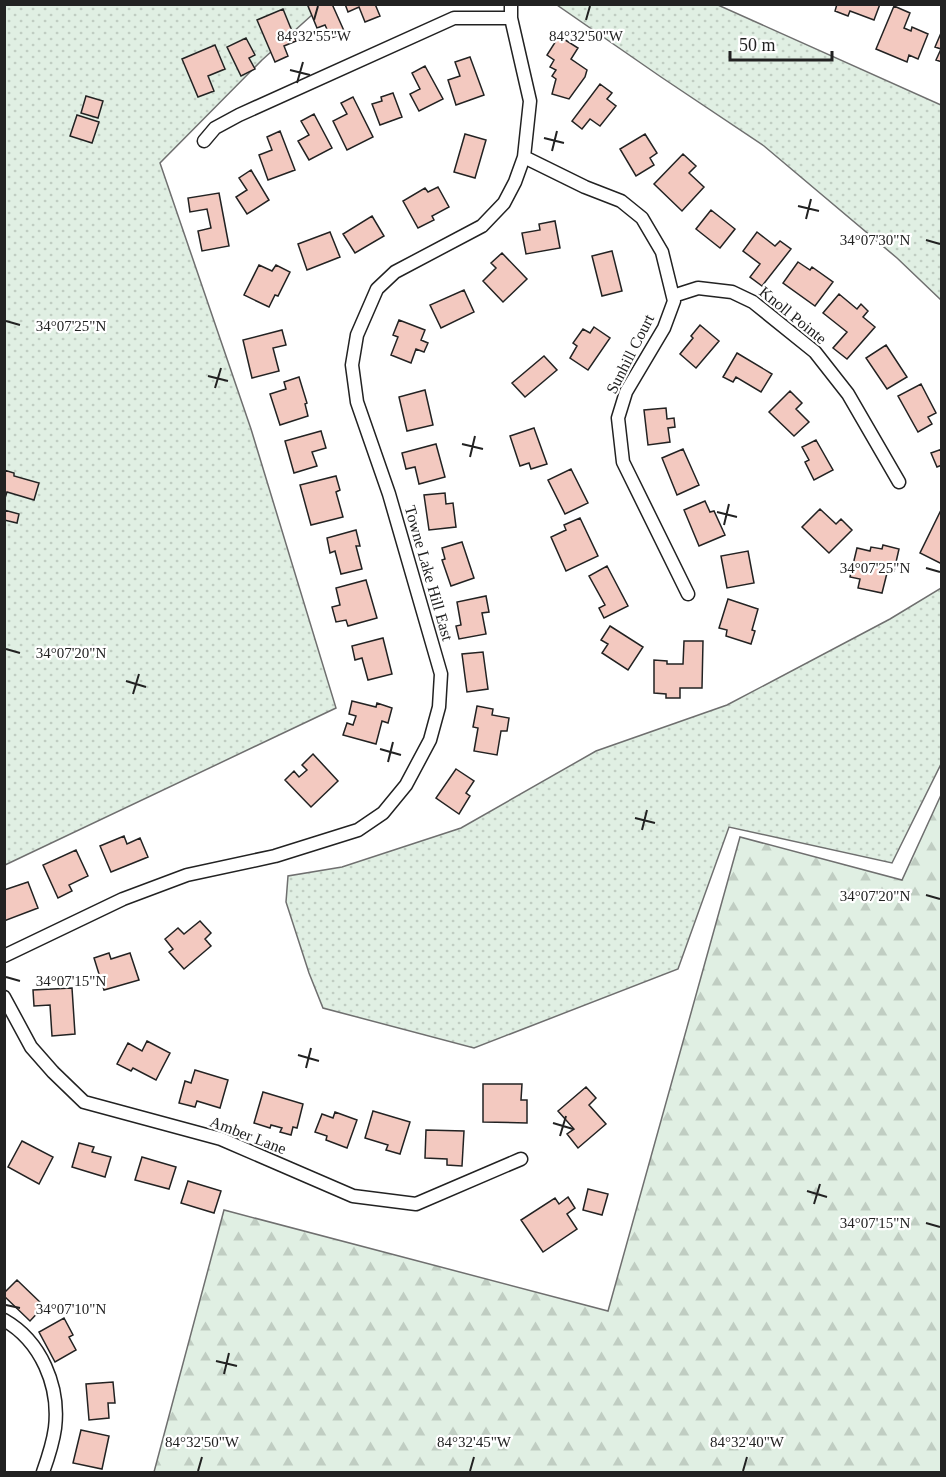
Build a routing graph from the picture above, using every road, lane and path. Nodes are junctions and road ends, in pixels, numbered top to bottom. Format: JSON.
{"nodes":[{"id":1,"x":511,"y":4,"type":"edge"},
{"id":2,"x":511,"y":18,"type":"junction"},
{"id":3,"x":204,"y":141,"type":"dead end"},
{"id":4,"x":524,"y":157,"type":"junction"},
{"id":5,"x":672,"y":296,"type":"junction"},
{"id":6,"x":899,"y":483,"type":"dead end"},
{"id":7,"x":688,"y":594,"type":"dead end"},
{"id":8,"x":4,"y":956,"type":"edge"},
{"id":9,"x":4,"y":997,"type":"edge"},
{"id":10,"x":521,"y":1159,"type":"dead end"},
{"id":11,"x":4,"y":1320,"type":"edge"},
{"id":12,"x":43,"y":1473,"type":"edge"}],
"edges":[{"from":1,"to":2,"type":"street","name":"Towne Lake Hill East"},
{"from":2,"to":3,"type":"street"},
{"from":2,"to":4,"type":"street","name":"Towne Lake Hill East"},
{"from":4,"to":5,"type":"street","name":"Sunhill Court"},
{"from":4,"to":8,"type":"street","name":"Towne Lake Hill East"},
{"from":5,"to":6,"type":"street","name":"Knoll Pointe"},
{"from":5,"to":7,"type":"street","name":"Sunhill Court"},
{"from":9,"to":10,"type":"street","name":"Amber Lane"},
{"from":11,"to":12,"type":"street"}]}
